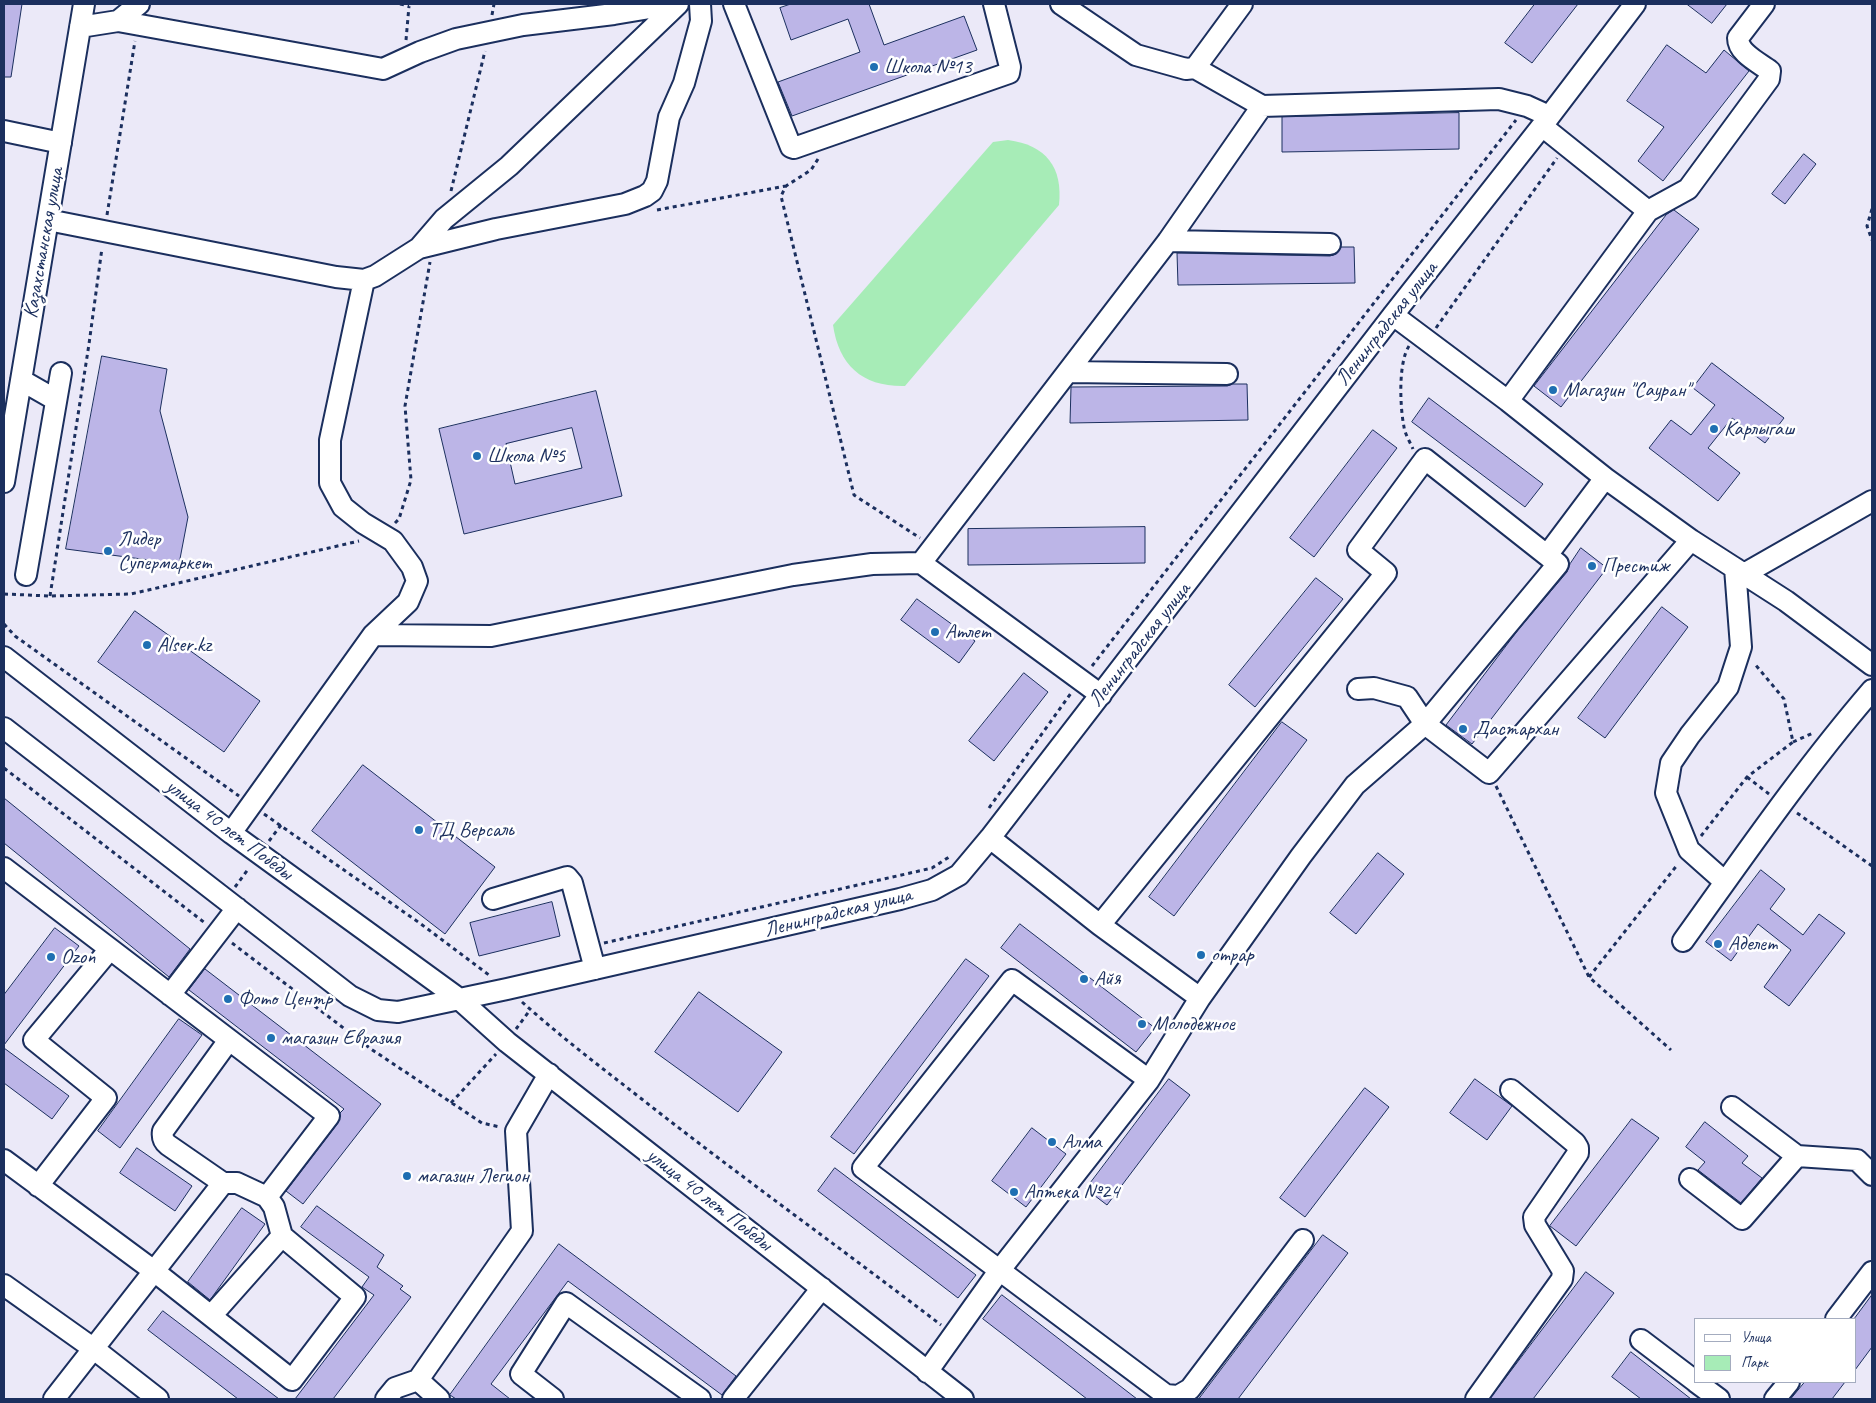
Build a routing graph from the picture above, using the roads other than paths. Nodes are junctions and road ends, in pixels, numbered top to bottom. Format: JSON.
{"nodes":[{"id":1,"x":84,"y":4,"type":"edge"},
{"id":2,"x":139,"y":4,"type":"edge"},
{"id":3,"x":674,"y":4,"type":"edge"},
{"id":4,"x":678,"y":4,"type":"edge"},
{"id":5,"x":700,"y":4,"type":"edge"},
{"id":6,"x":734,"y":4,"type":"edge"},
{"id":7,"x":994,"y":4,"type":"edge"},
{"id":8,"x":1061,"y":4,"type":"edge"},
{"id":9,"x":1242,"y":4,"type":"edge"},
{"id":10,"x":1764,"y":4,"type":"edge"},
{"id":11,"x":1626,"y":7,"type":"edge"},
{"id":12,"x":128,"y":22,"type":"junction"},
{"id":13,"x":80,"y":27,"type":"junction"},
{"id":14,"x":1195,"y":68,"type":"junction"},
{"id":15,"x":1262,"y":106,"type":"junction"},
{"id":16,"x":1545,"y":121,"type":"junction"},
{"id":17,"x":4,"y":131,"type":"edge"},
{"id":18,"x":61,"y":144,"type":"junction"},
{"id":19,"x":1648,"y":211,"type":"junction"},
{"id":20,"x":48,"y":220,"type":"junction"},
{"id":21,"x":1168,"y":242,"type":"junction"},
{"id":22,"x":1330,"y":244,"type":"dead end"},
{"id":23,"x":425,"y":250,"type":"junction"},
{"id":24,"x":364,"y":280,"type":"junction"},
{"id":25,"x":1392,"y":315,"type":"junction"},
{"id":26,"x":1068,"y":372,"type":"junction"},
{"id":27,"x":61,"y":373,"type":"dead end"},
{"id":28,"x":1227,"y":374,"type":"dead end"},
{"id":29,"x":20,"y":380,"type":"junction"},
{"id":30,"x":56,"y":400,"type":"junction"},
{"id":31,"x":1508,"y":401,"type":"junction"},
{"id":32,"x":1606,"y":478,"type":"junction"},
{"id":33,"x":4,"y":482,"type":"edge"},
{"id":34,"x":1872,"y":501,"type":"edge"},
{"id":35,"x":1691,"y":540,"type":"junction"},
{"id":36,"x":1548,"y":554,"type":"junction"},
{"id":37,"x":921,"y":563,"type":"junction"},
{"id":38,"x":1740,"y":571,"type":"junction"},
{"id":39,"x":26,"y":575,"type":"dead end"},
{"id":40,"x":373,"y":634,"type":"junction"},
{"id":41,"x":4,"y":656,"type":"edge"},
{"id":42,"x":1872,"y":665,"type":"edge"},
{"id":43,"x":1358,"y":689,"type":"dead end"},
{"id":44,"x":1872,"y":690,"type":"edge"},
{"id":45,"x":1101,"y":695,"type":"junction"},
{"id":46,"x":1425,"y":724,"type":"junction"},
{"id":47,"x":4,"y":728,"type":"edge"},
{"id":48,"x":231,"y":834,"type":"junction"},
{"id":49,"x":990,"y":838,"type":"junction"},
{"id":50,"x":4,"y":868,"type":"edge"},
{"id":51,"x":1725,"y":882,"type":"junction"},
{"id":52,"x":493,"y":899,"type":"dead end"},
{"id":53,"x":237,"y":908,"type":"junction"},
{"id":54,"x":1100,"y":925,"type":"junction"},
{"id":55,"x":1683,"y":941,"type":"dead end"},
{"id":56,"x":110,"y":949,"type":"junction"},
{"id":57,"x":595,"y":969,"type":"junction"},
{"id":58,"x":170,"y":995,"type":"junction"},
{"id":59,"x":458,"y":998,"type":"junction"},
{"id":60,"x":1200,"y":998,"type":"junction"},
{"id":61,"x":229,"y":1040,"type":"junction"},
{"id":62,"x":549,"y":1074,"type":"junction"},
{"id":63,"x":1149,"y":1080,"type":"junction"},
{"id":64,"x":1511,"y":1090,"type":"dead end"},
{"id":65,"x":1732,"y":1107,"type":"dead end"},
{"id":66,"x":1798,"y":1156,"type":"junction"},
{"id":67,"x":4,"y":1160,"type":"edge"},
{"id":68,"x":1872,"y":1175,"type":"edge"},
{"id":69,"x":1690,"y":1179,"type":"dead end"},
{"id":70,"x":223,"y":1183,"type":"junction"},
{"id":71,"x":38,"y":1186,"type":"junction"},
{"id":72,"x":267,"y":1197,"type":"junction"},
{"id":73,"x":282,"y":1236,"type":"junction"},
{"id":74,"x":1304,"y":1240,"type":"dead end"},
{"id":75,"x":999,"y":1271,"type":"junction"},
{"id":76,"x":154,"y":1272,"type":"junction"},
{"id":77,"x":1872,"y":1272,"type":"edge"},
{"id":78,"x":4,"y":1285,"type":"edge"},
{"id":79,"x":822,"y":1288,"type":"junction"},
{"id":80,"x":211,"y":1316,"type":"junction"},
{"id":81,"x":1837,"y":1318,"type":"edge"},
{"id":82,"x":1641,"y":1340,"type":"dead end"},
{"id":83,"x":94,"y":1349,"type":"junction"},
{"id":84,"x":927,"y":1372,"type":"junction"},
{"id":85,"x":418,"y":1380,"type":"junction"},
{"id":86,"x":1694,"y":1380,"type":"edge"},
{"id":87,"x":1698,"y":1383,"type":"edge"},
{"id":88,"x":1788,"y":1383,"type":"edge"},
{"id":89,"x":54,"y":1399,"type":"edge"},
{"id":90,"x":158,"y":1399,"type":"edge"},
{"id":91,"x":386,"y":1399,"type":"edge"},
{"id":92,"x":439,"y":1399,"type":"edge"},
{"id":93,"x":553,"y":1399,"type":"edge"},
{"id":94,"x":700,"y":1399,"type":"edge"},
{"id":95,"x":733,"y":1399,"type":"edge"},
{"id":96,"x":963,"y":1399,"type":"edge"},
{"id":97,"x":1476,"y":1399,"type":"edge"},
{"id":98,"x":1719,"y":1399,"type":"edge"},
{"id":99,"x":1776,"y":1399,"type":"edge"}],
"edges":[{"from":1,"to":13,"type":"street","name":"Казахстанская улица"},
{"from":2,"to":12,"type":"street"},
{"from":3,"to":12,"type":"street"},
{"from":4,"to":23,"type":"street"},
{"from":5,"to":23,"type":"street"},
{"from":6,"to":7,"type":"street"},
{"from":8,"to":14,"type":"street"},
{"from":9,"to":14,"type":"street"},
{"from":10,"to":19,"type":"street"},
{"from":11,"to":16,"type":"street","name":"Ленинградская улица"},
{"from":12,"to":13,"type":"street"},
{"from":13,"to":18,"type":"street","name":"Казахстанская улица"},
{"from":14,"to":15,"type":"street"},
{"from":15,"to":16,"type":"street"},
{"from":15,"to":21,"type":"street"},
{"from":16,"to":19,"type":"street"},
{"from":16,"to":25,"type":"street","name":"Ленинградская улица"},
{"from":17,"to":18,"type":"street"},
{"from":18,"to":20,"type":"street","name":"Казахстанская улица"},
{"from":19,"to":31,"type":"street"},
{"from":20,"to":24,"type":"street"},
{"from":20,"to":29,"type":"street","name":"Казахстанская улица"},
{"from":21,"to":22,"type":"street"},
{"from":21,"to":26,"type":"street"},
{"from":23,"to":24,"type":"street"},
{"from":24,"to":40,"type":"street"},
{"from":25,"to":31,"type":"street"},
{"from":25,"to":45,"type":"street","name":"Ленинградская улица"},
{"from":26,"to":28,"type":"street"},
{"from":26,"to":37,"type":"street"},
{"from":27,"to":30,"type":"street"},
{"from":29,"to":30,"type":"street"},
{"from":29,"to":33,"type":"street","name":"Казахстанская улица"},
{"from":30,"to":39,"type":"street"},
{"from":31,"to":32,"type":"street"},
{"from":32,"to":35,"type":"street"},
{"from":32,"to":36,"type":"street"},
{"from":34,"to":38,"type":"street"},
{"from":35,"to":38,"type":"street"},
{"from":35,"to":46,"type":"street"},
{"from":36,"to":46,"type":"street"},
{"from":36,"to":54,"type":"street"},
{"from":37,"to":40,"type":"street"},
{"from":37,"to":45,"type":"street"},
{"from":38,"to":42,"type":"street"},
{"from":38,"to":51,"type":"street"},
{"from":40,"to":48,"type":"street"},
{"from":41,"to":48,"type":"street","name":"улица 40 лет Победы"},
{"from":43,"to":46,"type":"street"},
{"from":44,"to":51,"type":"street"},
{"from":45,"to":49,"type":"street","name":"Ленинградская улица"},
{"from":46,"to":60,"type":"street"},
{"from":47,"to":53,"type":"street"},
{"from":48,"to":59,"type":"street","name":"улица 40 лет Победы"},
{"from":49,"to":54,"type":"street"},
{"from":49,"to":57,"type":"street","name":"Ленинградская улица"},
{"from":50,"to":56,"type":"street"},
{"from":51,"to":55,"type":"street"},
{"from":52,"to":57,"type":"street"},
{"from":53,"to":58,"type":"street"},
{"from":53,"to":59,"type":"street"},
{"from":54,"to":60,"type":"street"},
{"from":56,"to":58,"type":"street"},
{"from":56,"to":71,"type":"street"},
{"from":57,"to":59,"type":"street","name":"Ленинградская улица"},
{"from":58,"to":61,"type":"street"},
{"from":59,"to":62,"type":"street","name":"улица 40 лет Победы"},
{"from":60,"to":63,"type":"street"},
{"from":61,"to":70,"type":"street"},
{"from":61,"to":72,"type":"street"},
{"from":62,"to":79,"type":"street","name":"улица 40 лет Победы"},
{"from":62,"to":85,"type":"street"},
{"from":63,"to":75,"type":"street"},
{"from":63,"to":75,"type":"street"},
{"from":64,"to":97,"type":"street"},
{"from":65,"to":66,"type":"street"},
{"from":66,"to":68,"type":"street"},
{"from":66,"to":69,"type":"street"},
{"from":67,"to":71,"type":"street"},
{"from":70,"to":72,"type":"street"},
{"from":70,"to":76,"type":"street"},
{"from":71,"to":76,"type":"street"},
{"from":72,"to":73,"type":"street"},
{"from":73,"to":80,"type":"street"},
{"from":73,"to":80,"type":"street"},
{"from":74,"to":75,"type":"street"},
{"from":75,"to":84,"type":"street"},
{"from":76,"to":80,"type":"street"},
{"from":76,"to":83,"type":"street"},
{"from":77,"to":81,"type":"street"},
{"from":78,"to":83,"type":"street"},
{"from":79,"to":84,"type":"street","name":"улица 40 лет Победы"},
{"from":79,"to":95,"type":"street"},
{"from":82,"to":86,"type":"street"},
{"from":83,"to":89,"type":"street"},
{"from":83,"to":90,"type":"street"},
{"from":84,"to":96,"type":"street","name":"улица 40 лет Победы"},
{"from":85,"to":91,"type":"street"},
{"from":85,"to":92,"type":"street"},
{"from":87,"to":98,"type":"street"},
{"from":88,"to":99,"type":"street"},
{"from":93,"to":94,"type":"street"}]}
